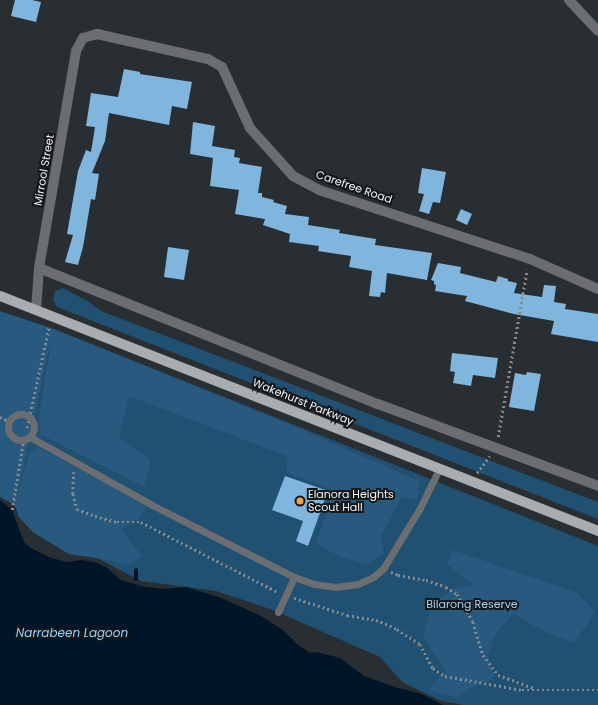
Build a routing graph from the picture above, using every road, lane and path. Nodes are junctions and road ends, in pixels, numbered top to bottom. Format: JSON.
{"nodes":[{"id":1,"x":569,"y":0,"type":"edge"},
{"id":2,"x":598,"y":32,"type":"edge"},
{"id":3,"x":83,"y":38,"type":"joint"},
{"id":4,"x":530,"y":259,"type":"junction"},
{"id":5,"x":40,"y":268,"type":"junction"},
{"id":6,"x":598,"y":289,"type":"edge"},
{"id":7,"x":0,"y":296,"type":"edge"},
{"id":8,"x":36,"y":309,"type":"junction"},
{"id":9,"x":52,"y":316,"type":"junction"},
{"id":10,"x":0,"y":417,"type":"edge"},
{"id":11,"x":30,"y":418,"type":"junction"},
{"id":12,"x":9,"y":421,"type":"junction"},
{"id":13,"x":30,"y":436,"type":"junction"},
{"id":14,"x":23,"y":441,"type":"junction"},
{"id":15,"x":496,"y":448,"type":"junction"},
{"id":16,"x":439,"y":469,"type":"junction"},
{"id":17,"x":470,"y":481,"type":"junction"},
{"id":18,"x":598,"y":486,"type":"edge"},
{"id":19,"x":12,"y":510,"type":"dead end"},
{"id":20,"x":598,"y":530,"type":"edge"},
{"id":21,"x":384,"y":569,"type":"junction"},
{"id":22,"x":294,"y":577,"type":"junction"},
{"id":23,"x":278,"y":612,"type":"dead end"},
{"id":24,"x":598,"y":690,"type":"edge"}],
"edges":[{"from":1,"to":2,"type":"street"},
{"from":3,"to":4,"type":"street","name":"Carefree Road"},
{"from":3,"to":5,"type":"street","name":"Mirrool Street"},
{"from":4,"to":6,"type":"street","name":"Carefree Road"},
{"from":4,"to":15,"type":"path"},
{"from":5,"to":8,"type":"street","name":"Mirrool Street"},
{"from":5,"to":15,"type":"street"},
{"from":7,"to":8,"type":"main road","name":"Wakehurst Parkway"},
{"from":8,"to":9,"type":"main road","name":"Wakehurst Parkway"},
{"from":9,"to":11,"type":"path"},
{"from":9,"to":16,"type":"main road","name":"Wakehurst Parkway"},
{"from":10,"to":12,"type":"path"},
{"from":11,"to":12,"type":"lane"},
{"from":11,"to":13,"type":"lane"},
{"from":11,"to":14,"type":"path"},
{"from":12,"to":14,"type":"lane"},
{"from":13,"to":14,"type":"lane"},
{"from":13,"to":22,"type":"lane"},
{"from":14,"to":19,"type":"path"},
{"from":15,"to":17,"type":"path"},
{"from":15,"to":18,"type":"street"},
{"from":16,"to":17,"type":"main road","name":"Wakehurst Parkway"},
{"from":16,"to":21,"type":"lane"},
{"from":17,"to":20,"type":"main road","name":"Wakehurst Parkway"},
{"from":21,"to":22,"type":"lane"},
{"from":21,"to":24,"type":"path"},
{"from":22,"to":23,"type":"lane"}]}
